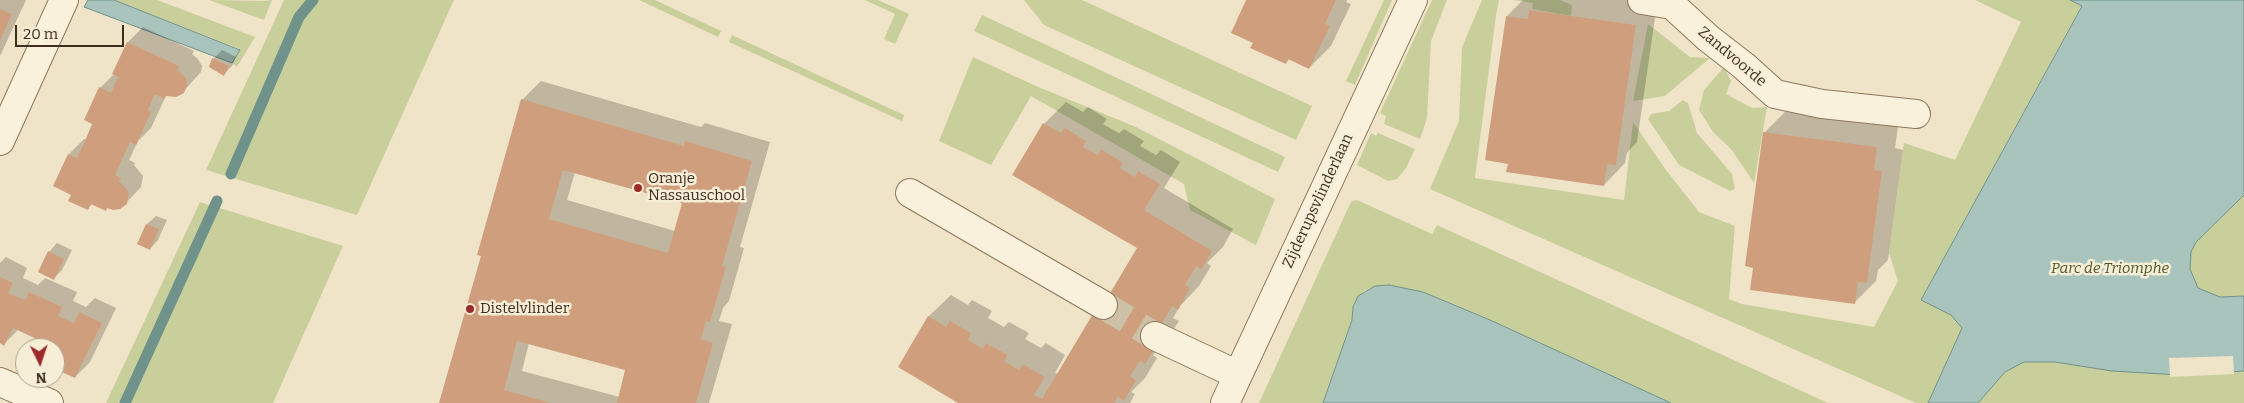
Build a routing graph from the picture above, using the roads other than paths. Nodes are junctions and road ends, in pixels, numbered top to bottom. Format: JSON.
{"nodes":[{"id":1,"x":64,"y":0,"type":"edge"},
{"id":2,"x":1413,"y":0,"type":"edge"},
{"id":3,"x":1642,"y":0,"type":"edge"},
{"id":4,"x":1916,"y":114,"type":"dead end"},
{"id":5,"x":0,"y":141,"type":"edge"},
{"id":6,"x":910,"y":193,"type":"dead end"},
{"id":7,"x":1102,"y":305,"type":"tunnel mouth"},
{"id":8,"x":1155,"y":336,"type":"tunnel mouth"},
{"id":9,"x":1238,"y":375,"type":"junction"},
{"id":10,"x":0,"y":382,"type":"edge"},
{"id":11,"x":49,"y":403,"type":"edge"},
{"id":12,"x":1225,"y":403,"type":"edge"}],
"edges":[{"from":1,"to":5,"type":"street"},
{"from":2,"to":9,"type":"street","name":"Zijderupsvlinderlaan"},
{"from":3,"to":4,"type":"street","name":"Zandvoorde"},
{"from":6,"to":7,"type":"street"},
{"from":8,"to":9,"type":"street"},
{"from":9,"to":12,"type":"street","name":"Zijderupsvlinderlaan"},
{"from":10,"to":11,"type":"street"}]}
